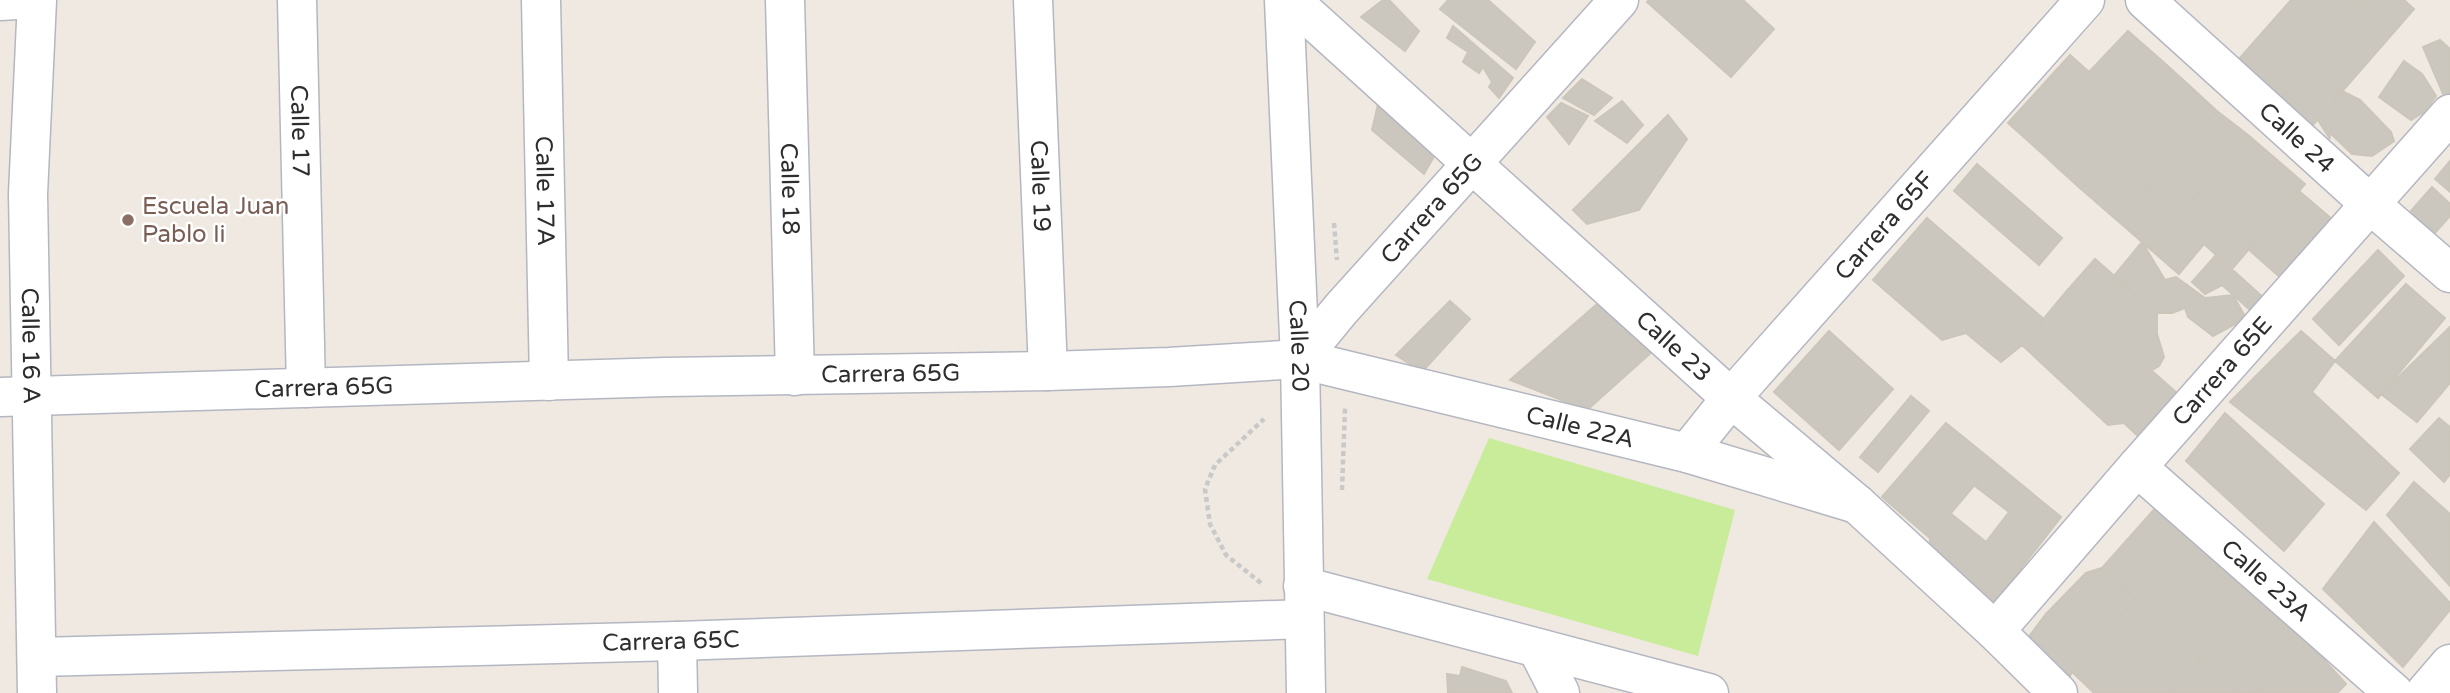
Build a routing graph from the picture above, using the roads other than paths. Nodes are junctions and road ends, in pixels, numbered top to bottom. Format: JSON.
{"nodes":[{"id":1,"x":17,"y":0,"type":"edge"},
{"id":2,"x":37,"y":0,"type":"edge"},
{"id":3,"x":298,"y":0,"type":"edge"},
{"id":4,"x":541,"y":0,"type":"edge"},
{"id":5,"x":785,"y":0,"type":"edge"},
{"id":6,"x":1032,"y":0,"type":"edge"},
{"id":7,"x":1284,"y":0,"type":"edge"},
{"id":8,"x":1291,"y":0,"type":"edge"},
{"id":9,"x":1619,"y":0,"type":"edge"},
{"id":10,"x":2085,"y":0,"type":"edge"},
{"id":11,"x":2145,"y":0,"type":"edge"},
{"id":12,"x":0,"y":1,"type":"edge"},
{"id":13,"x":2450,"y":114,"type":"edge"},
{"id":14,"x":1472,"y":164,"type":"junction"},
{"id":15,"x":2370,"y":204,"type":"junction"},
{"id":16,"x":15,"y":255,"type":"edge"},
{"id":17,"x":2450,"y":273,"type":"edge"},
{"id":18,"x":1300,"y":359,"type":"junction"},
{"id":19,"x":1048,"y":371,"type":"junction"},
{"id":20,"x":795,"y":376,"type":"junction"},
{"id":21,"x":549,"y":381,"type":"junction"},
{"id":22,"x":306,"y":388,"type":"junction"},
{"id":23,"x":16,"y":397,"type":"edge"},
{"id":24,"x":1731,"y":398,"type":"junction"},
{"id":25,"x":1687,"y":453,"type":"junction"},
{"id":26,"x":2137,"y":467,"type":"junction"},
{"id":27,"x":1857,"y":504,"type":"junction"},
{"id":28,"x":1303,"y":603,"type":"junction"},
{"id":29,"x":1995,"y":631,"type":"junction"},
{"id":30,"x":677,"y":641,"type":"junction"},
{"id":31,"x":1537,"y":648,"type":"junction"},
{"id":32,"x":2450,"y":664,"type":"edge"},
{"id":33,"x":37,"y":675,"type":"edge"},
{"id":34,"x":678,"y":693,"type":"edge"},
{"id":35,"x":1306,"y":693,"type":"edge"},
{"id":36,"x":1560,"y":693,"type":"edge"},
{"id":37,"x":1709,"y":693,"type":"edge"},
{"id":38,"x":2058,"y":693,"type":"edge"},
{"id":39,"x":2394,"y":693,"type":"edge"},
{"id":40,"x":2424,"y":693,"type":"edge"}],
"edges":[{"from":1,"to":12,"type":"street"},
{"from":2,"to":16,"type":"street","name":"Calle 16 A"},
{"from":3,"to":22,"type":"street","name":"Calle 17"},
{"from":4,"to":21,"type":"street","name":"Calle 17A"},
{"from":5,"to":20,"type":"street","name":"Calle 18"},
{"from":6,"to":19,"type":"street","name":"Calle 19"},
{"from":7,"to":18,"type":"street","name":"Calle 20"},
{"from":8,"to":14,"type":"street","name":"Calle 23"},
{"from":9,"to":14,"type":"street","name":"Carrera 65G"},
{"from":10,"to":24,"type":"street","name":"Carrera 65F"},
{"from":11,"to":15,"type":"street","name":"Calle 24"},
{"from":13,"to":15,"type":"street","name":"Carrera 65E"},
{"from":14,"to":18,"type":"street","name":"Carrera 65G"},
{"from":14,"to":24,"type":"street","name":"Calle 23"},
{"from":15,"to":17,"type":"street","name":"Calle 24"},
{"from":15,"to":26,"type":"street","name":"Carrera 65E"},
{"from":16,"to":23,"type":"street","name":"Calle 16 A"},
{"from":18,"to":19,"type":"street","name":"Carrera 65G"},
{"from":18,"to":25,"type":"street","name":"Calle 22A"},
{"from":18,"to":28,"type":"street","name":"Calle 20"},
{"from":19,"to":20,"type":"street","name":"Carrera 65G"},
{"from":20,"to":21,"type":"street","name":"Carrera 65G"},
{"from":21,"to":22,"type":"street","name":"Carrera 65G"},
{"from":22,"to":23,"type":"street","name":"Carrera 65G"},
{"from":23,"to":33,"type":"street","name":"Calle 16 A"},
{"from":24,"to":25,"type":"street","name":"Carrera 65F"},
{"from":24,"to":27,"type":"street","name":"Calle 23"},
{"from":25,"to":27,"type":"street","name":"Calle 22A"},
{"from":26,"to":29,"type":"street","name":"Carrera 65E"},
{"from":26,"to":39,"type":"street","name":"Calle 23A"},
{"from":27,"to":29,"type":"street","name":"Calle 23"},
{"from":28,"to":30,"type":"street","name":"Carrera 65C"},
{"from":28,"to":31,"type":"street"},
{"from":28,"to":35,"type":"street","name":"Calle 20"},
{"from":29,"to":38,"type":"street","name":"Calle 23"},
{"from":30,"to":33,"type":"street","name":"Carrera 65C"},
{"from":30,"to":34,"type":"street"},
{"from":31,"to":36,"type":"street"},
{"from":31,"to":37,"type":"street"},
{"from":32,"to":40,"type":"street"}]}
